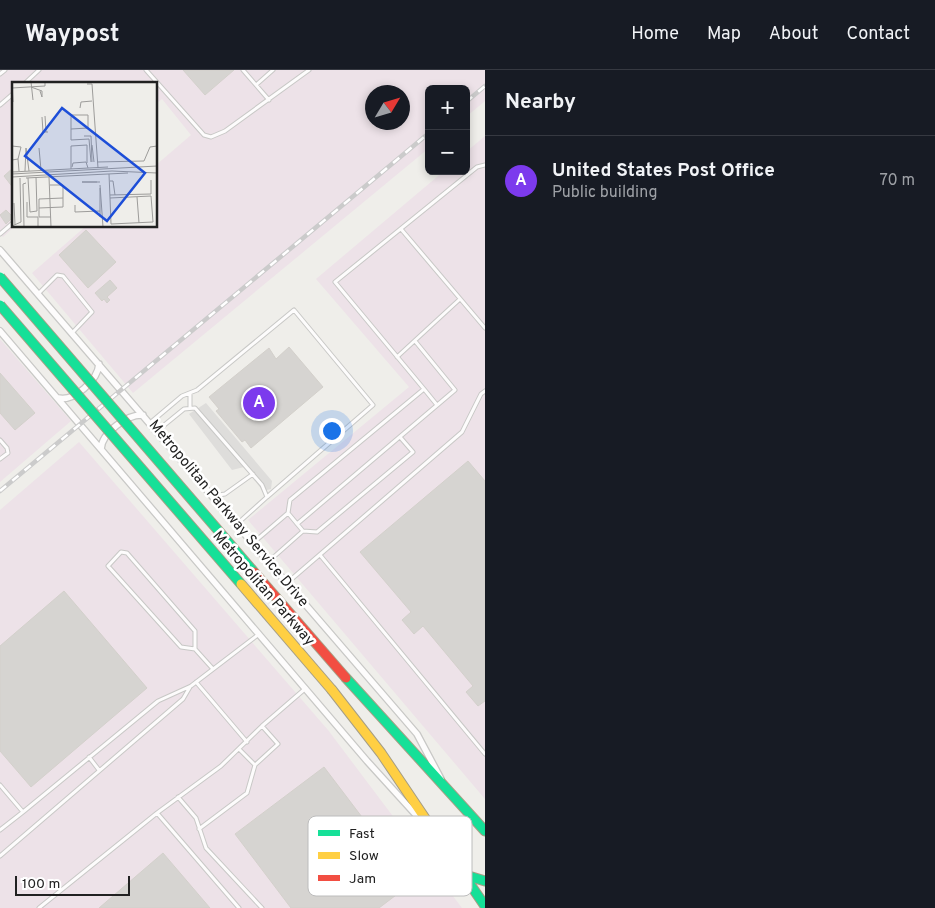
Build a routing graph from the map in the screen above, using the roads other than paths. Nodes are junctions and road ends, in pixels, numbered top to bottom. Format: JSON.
{"nodes":[{"id":1,"x":4,"y":70,"type":"edge"},
{"id":2,"x":39,"y":70,"type":"edge"},
{"id":3,"x":146,"y":70,"type":"edge"},
{"id":4,"x":243,"y":70,"type":"edge"},
{"id":5,"x":273,"y":70,"type":"edge"},
{"id":6,"x":309,"y":70,"type":"edge"},
{"id":7,"x":0,"y":74,"type":"edge"},
{"id":8,"x":26,"y":82,"type":"edge"},
{"id":9,"x":157,"y":82,"type":"edge"},
{"id":10,"x":158,"y":83,"type":"edge"},
{"id":11,"x":256,"y":85,"type":"junction"},
{"id":12,"x":12,"y":95,"type":"edge"},
{"id":13,"x":269,"y":100,"type":"junction"},
{"id":14,"x":0,"y":105,"type":"edge"},
{"id":15,"x":485,"y":165,"type":"edge"},
{"id":16,"x":12,"y":224,"type":"edge"},
{"id":17,"x":401,"y":229,"type":"junction"},
{"id":18,"x":0,"y":234,"type":"edge"},
{"id":19,"x":0,"y":250,"type":"edge"},
{"id":20,"x":0,"y":277,"type":"edge"},
{"id":21,"x":38,"y":294,"type":"junction"},
{"id":22,"x":460,"y":299,"type":"junction"},
{"id":23,"x":0,"y":305,"type":"edge"},
{"id":24,"x":485,"y":328,"type":"edge"},
{"id":25,"x":0,"y":331,"type":"edge"},
{"id":26,"x":72,"y":333,"type":"junction"},
{"id":27,"x":415,"y":341,"type":"junction"},
{"id":28,"x":397,"y":357,"type":"junction"},
{"id":29,"x":98,"y":364,"type":"junction"},
{"id":30,"x":424,"y":389,"type":"junction"},
{"id":31,"x":485,"y":391,"type":"edge"},
{"id":32,"x":190,"y":393,"type":"junction"},
{"id":33,"x":58,"y":398,"type":"junction"},
{"id":34,"x":437,"y":405,"type":"junction"},
{"id":35,"x":190,"y":407,"type":"junction"},
{"id":36,"x":143,"y":415,"type":"junction"},
{"id":37,"x":150,"y":423,"type":"junction"},
{"id":38,"x":157,"y":431,"type":"junction"},
{"id":39,"x":400,"y":437,"type":"junction"},
{"id":40,"x":0,"y":440,"type":"edge"},
{"id":41,"x":101,"y":449,"type":"junction"},
{"id":42,"x":0,"y":459,"type":"edge"},
{"id":43,"x":252,"y":474,"type":"junction"},
{"id":44,"x":212,"y":496,"type":"junction"},
{"id":45,"x":267,"y":497,"type":"junction"},
{"id":46,"x":288,"y":513,"type":"junction"},
{"id":47,"x":297,"y":524,"type":"junction"},
{"id":48,"x":236,"y":525,"type":"junction"},
{"id":49,"x":303,"y":531,"type":"junction"},
{"id":50,"x":252,"y":543,"type":"junction"},
{"id":51,"x":320,"y":556,"type":"junction"},
{"id":52,"x":268,"y":562,"type":"junction"},
{"id":53,"x":286,"y":583,"type":"junction"},
{"id":54,"x":259,"y":634,"type":"junction"},
{"id":55,"x":195,"y":649,"type":"junction"},
{"id":56,"x":213,"y":669,"type":"junction"},
{"id":57,"x":196,"y":682,"type":"junction"},
{"id":58,"x":191,"y":686,"type":"junction"},
{"id":59,"x":306,"y":688,"type":"junction"},
{"id":60,"x":262,"y":726,"type":"junction"},
{"id":61,"x":247,"y":742,"type":"junction"},
{"id":62,"x":240,"y":749,"type":"junction"},
{"id":63,"x":485,"y":754,"type":"edge"},
{"id":64,"x":89,"y":757,"type":"junction"},
{"id":65,"x":255,"y":765,"type":"junction"},
{"id":66,"x":99,"y":770,"type":"junction"},
{"id":67,"x":0,"y":785,"type":"edge"},
{"id":68,"x":444,"y":786,"type":"junction"},
{"id":69,"x":178,"y":797,"type":"junction"},
{"id":70,"x":22,"y":812,"type":"junction"},
{"id":71,"x":157,"y":813,"type":"junction"},
{"id":72,"x":417,"y":816,"type":"edge"},
{"id":73,"x":423,"y":816,"type":"edge"},
{"id":74,"x":471,"y":816,"type":"edge"},
{"id":75,"x":472,"y":817,"type":"edge"},
{"id":76,"x":199,"y":829,"type":"junction"},
{"id":77,"x":0,"y":830,"type":"edge"},
{"id":78,"x":485,"y":831,"type":"edge"},
{"id":79,"x":0,"y":856,"type":"edge"},
{"id":80,"x":472,"y":877,"type":"edge"},
{"id":81,"x":485,"y":881,"type":"edge"},
{"id":82,"x":472,"y":888,"type":"edge"},
{"id":83,"x":485,"y":906,"type":"edge"},
{"id":84,"x":39,"y":908,"type":"edge"},
{"id":85,"x":239,"y":908,"type":"edge"},
{"id":86,"x":262,"y":908,"type":"edge"}],
"edges":[{"from":1,"to":7,"type":"lane"},
{"from":2,"to":8,"type":"lane"},
{"from":3,"to":9,"type":"lane"},
{"from":4,"to":11,"type":"lane"},
{"from":5,"to":11,"type":"lane"},
{"from":6,"to":13,"type":"lane"},
{"from":10,"to":13,"type":"lane"},
{"from":11,"to":13,"type":"lane"},
{"from":12,"to":14,"type":"lane"},
{"from":15,"to":17,"type":"lane"},
{"from":16,"to":18,"type":"lane"},
{"from":17,"to":22,"type":"lane"},
{"from":17,"to":28,"type":"lane"},
{"from":19,"to":21,"type":"street","name":"Metropolitan Parkway Service Drive"},
{"from":20,"to":68,"type":"main road","name":"Metropolitan Parkway","bridge":true},
{"from":21,"to":26,"type":"street","name":"Metropolitan Parkway Service Drive"},
{"from":21,"to":26,"type":"lane"},
{"from":22,"to":24,"type":"lane"},
{"from":22,"to":27,"type":"lane"},
{"from":23,"to":73,"type":"main road","name":"Metropolitan Parkway","bridge":true},
{"from":25,"to":33,"type":"street"},
{"from":26,"to":29,"type":"street","name":"Metropolitan Parkway Service Drive"},
{"from":27,"to":28,"type":"lane"},
{"from":27,"to":34,"type":"lane"},
{"from":28,"to":30,"type":"lane"},
{"from":29,"to":33,"type":"street"},
{"from":29,"to":36,"type":"street","name":"Metropolitan Parkway Service Drive"},
{"from":30,"to":34,"type":"lane"},
{"from":30,"to":46,"type":"lane"},
{"from":31,"to":51,"type":"lane"},
{"from":32,"to":35,"type":"lane"},
{"from":32,"to":37,"type":"lane"},
{"from":32,"to":45,"type":"lane"},
{"from":33,"to":41,"type":"street"},
{"from":34,"to":39,"type":"lane"},
{"from":35,"to":38,"type":"lane"},
{"from":35,"to":43,"type":"lane"},
{"from":36,"to":37,"type":"street","name":"Metropolitan Parkway Service Drive"},
{"from":36,"to":41,"type":"street"},
{"from":37,"to":38,"type":"street","name":"Metropolitan Parkway Service Drive"},
{"from":38,"to":44,"type":"street","name":"Metropolitan Parkway Service Drive"},
{"from":39,"to":47,"type":"lane"},
{"from":39,"to":49,"type":"lane"},
{"from":40,"to":42,"type":"lane"},
{"from":41,"to":54,"type":"street"},
{"from":43,"to":44,"type":"lane"},
{"from":43,"to":45,"type":"lane"},
{"from":44,"to":48,"type":"street","name":"Metropolitan Parkway Service Drive"},
{"from":45,"to":48,"type":"lane"},
{"from":46,"to":47,"type":"lane"},
{"from":46,"to":50,"type":"lane"},
{"from":47,"to":49,"type":"lane"},
{"from":48,"to":50,"type":"street","name":"Metropolitan Parkway Service Drive"},
{"from":49,"to":52,"type":"lane"},
{"from":50,"to":52,"type":"street","name":"Metropolitan Parkway Service Drive"},
{"from":51,"to":53,"type":"lane"},
{"from":51,"to":63,"type":"lane"},
{"from":52,"to":53,"type":"street","name":"Metropolitan Parkway Service Drive"},
{"from":53,"to":68,"type":"street","name":"Metropolitan Parkway Service Drive"},
{"from":54,"to":56,"type":"lane"},
{"from":54,"to":59,"type":"street"},
{"from":55,"to":55,"type":"lane"},
{"from":55,"to":56,"type":"lane"},
{"from":56,"to":57,"type":"lane"},
{"from":57,"to":58,"type":"lane"},
{"from":57,"to":61,"type":"lane"},
{"from":58,"to":64,"type":"lane"},
{"from":58,"to":66,"type":"lane"},
{"from":59,"to":60,"type":"lane"},
{"from":59,"to":72,"type":"street"},
{"from":60,"to":61,"type":"lane"},
{"from":60,"to":65,"type":"lane"},
{"from":61,"to":62,"type":"lane"},
{"from":62,"to":65,"type":"lane"},
{"from":62,"to":69,"type":"lane"},
{"from":64,"to":66,"type":"lane"},
{"from":64,"to":70,"type":"lane"},
{"from":65,"to":76,"type":"lane"},
{"from":66,"to":79,"type":"lane"},
{"from":67,"to":70,"type":"lane"},
{"from":68,"to":74,"type":"main road","name":"Metropolitan Parkway"},
{"from":69,"to":71,"type":"lane"},
{"from":69,"to":76,"type":"lane"},
{"from":70,"to":77,"type":"lane"},
{"from":71,"to":84,"type":"lane"},
{"from":71,"to":85,"type":"lane"},
{"from":75,"to":78,"type":"main road","name":"Metropolitan Parkway"},
{"from":76,"to":86,"type":"lane"},
{"from":80,"to":81,"type":"main road"},
{"from":82,"to":83,"type":"main road","name":"Metropolitan Parkway"}]}
